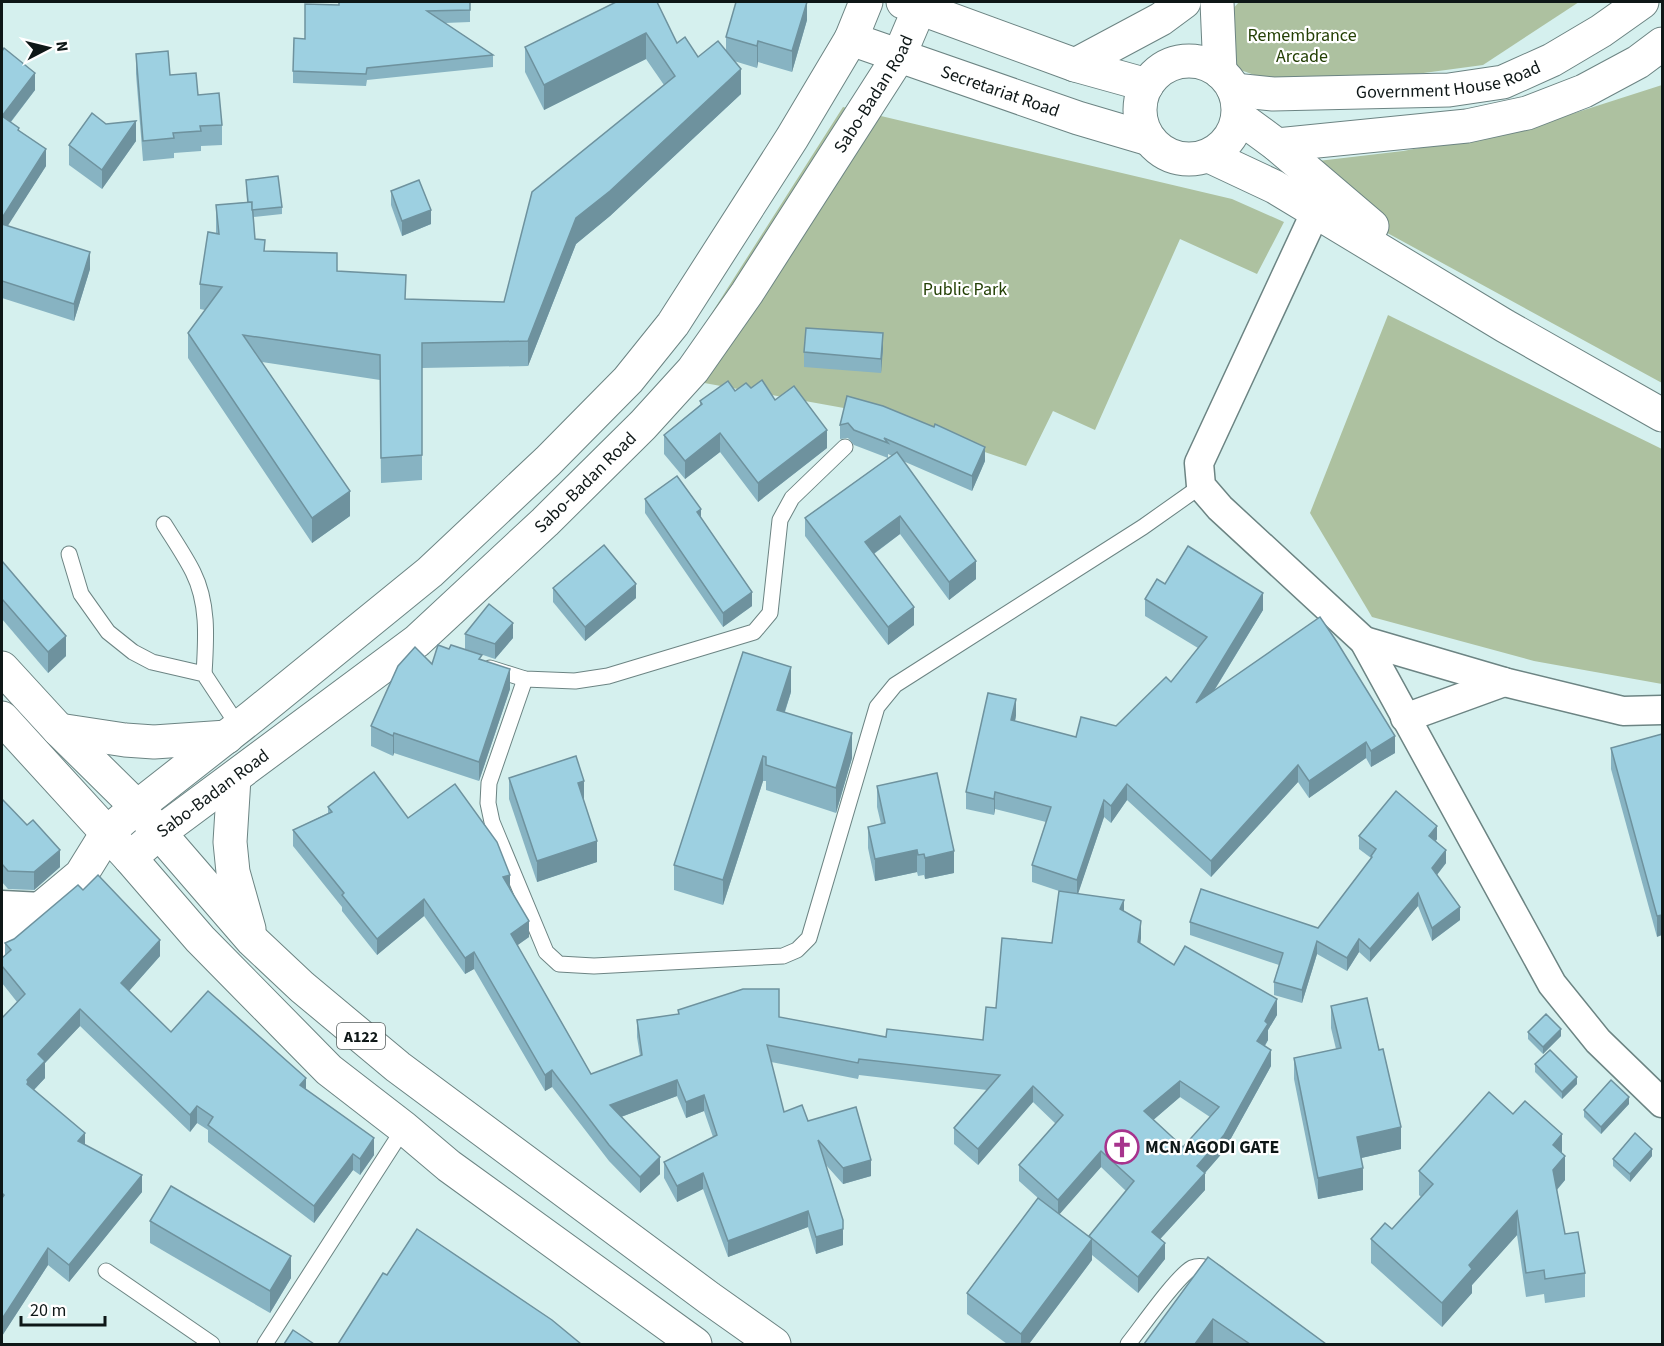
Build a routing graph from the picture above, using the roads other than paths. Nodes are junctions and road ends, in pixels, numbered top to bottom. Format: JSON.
{"nodes":[{"id":1,"x":866,"y":2,"type":"edge"},
{"id":2,"x":1184,"y":2,"type":"edge"},
{"id":3,"x":1194,"y":2,"type":"edge"},
{"id":4,"x":1217,"y":2,"type":"edge"},
{"id":5,"x":1642,"y":2,"type":"edge"},
{"id":6,"x":915,"y":4,"type":"edge"},
{"id":7,"x":851,"y":39,"type":"junction"},
{"id":8,"x":1662,"y":44,"type":"edge"},
{"id":9,"x":899,"y":56,"type":"junction"},
{"id":10,"x":1074,"y":64,"type":"junction"},
{"id":11,"x":1151,"y":80,"type":"junction"},
{"id":12,"x":1231,"y":93,"type":"junction"},
{"id":13,"x":1149,"y":139,"type":"junction"},
{"id":14,"x":1276,"y":145,"type":"junction"},
{"id":15,"x":1209,"y":156,"type":"junction"},
{"id":16,"x":1316,"y":211,"type":"junction"},
{"id":17,"x":1662,"y":392,"type":"edge"},
{"id":18,"x":1662,"y":415,"type":"edge"},
{"id":19,"x":845,"y":447,"type":"dead end"},
{"id":20,"x":1201,"y":486,"type":"junction"},
{"id":21,"x":164,"y":524,"type":"dead end"},
{"id":22,"x":69,"y":554,"type":"dead end"},
{"id":23,"x":1364,"y":641,"type":"junction"},
{"id":24,"x":481,"y":665,"type":"edge"},
{"id":25,"x":2,"y":668,"type":"edge"},
{"id":26,"x":204,"y":674,"type":"junction"},
{"id":27,"x":525,"y":679,"type":"junction"},
{"id":28,"x":1503,"y":682,"type":"junction"},
{"id":29,"x":1662,"y":710,"type":"edge"},
{"id":30,"x":2,"y":718,"type":"edge"},
{"id":31,"x":1405,"y":718,"type":"junction"},
{"id":32,"x":240,"y":727,"type":"junction"},
{"id":33,"x":59,"y":730,"type":"junction"},
{"id":34,"x":275,"y":745,"type":"junction"},
{"id":35,"x":234,"y":778,"type":"junction"},
{"id":36,"x":137,"y":807,"type":"junction"},
{"id":37,"x":107,"y":833,"type":"junction"},
{"id":38,"x":159,"y":833,"type":"junction"},
{"id":39,"x":130,"y":858,"type":"junction"},
{"id":40,"x":81,"y":875,"type":"junction"},
{"id":41,"x":2,"y":905,"type":"edge"},
{"id":42,"x":43,"y":906,"type":"junction"},
{"id":43,"x":252,"y":940,"type":"junction"},
{"id":44,"x":2,"y":941,"type":"edge"},
{"id":45,"x":1662,"y":1104,"type":"edge"},
{"id":46,"x":405,"y":1128,"type":"junction"},
{"id":47,"x":106,"y":1271,"type":"dead end"},
{"id":48,"x":1232,"y":1283,"type":"edge"},
{"id":49,"x":212,"y":1344,"type":"edge"},
{"id":50,"x":265,"y":1344,"type":"edge"},
{"id":51,"x":695,"y":1344,"type":"edge"},
{"id":52,"x":774,"y":1344,"type":"edge"},
{"id":53,"x":1128,"y":1344,"type":"edge"}],
"edges":[{"from":1,"to":7,"type":"main road","name":"Sabo-Badan Road"},
{"from":2,"to":10,"type":"main road"},
{"from":3,"to":11,"type":"main road"},
{"from":4,"to":12,"type":"main road"},
{"from":5,"to":12,"type":"main road","name":"Government House Road"},
{"from":6,"to":9,"type":"main road","name":"Sabo-Badan Road"},
{"from":6,"to":10,"type":"main road"},
{"from":7,"to":9,"type":"main road","name":"Secretariat Road"},
{"from":7,"to":32,"type":"main road","name":"Sabo-Badan Road"},
{"from":8,"to":14,"type":"main road"},
{"from":9,"to":13,"type":"main road","name":"Secretariat Road"},
{"from":9,"to":34,"type":"main road","name":"Sabo-Badan Road"},
{"from":10,"to":11,"type":"main road"},
{"from":11,"to":12,"type":"main road"},
{"from":11,"to":13,"type":"main road"},
{"from":12,"to":14,"type":"main road"},
{"from":12,"to":15,"type":"main road"},
{"from":13,"to":15,"type":"main road"},
{"from":14,"to":17,"type":"main road"},
{"from":15,"to":16,"type":"main road"},
{"from":16,"to":18,"type":"main road"},
{"from":16,"to":20,"type":"street"},
{"from":19,"to":27,"type":"lane"},
{"from":20,"to":23,"type":"street"},
{"from":20,"to":27,"type":"lane"},
{"from":21,"to":26,"type":"lane"},
{"from":22,"to":26,"type":"lane"},
{"from":23,"to":28,"type":"street"},
{"from":23,"to":31,"type":"street"},
{"from":24,"to":27,"type":"lane"},
{"from":25,"to":33,"type":"main road","number":"A122"},
{"from":26,"to":32,"type":"lane"},
{"from":28,"to":29,"type":"street"},
{"from":28,"to":31,"type":"street"},
{"from":30,"to":37,"type":"main road","number":"A122"},
{"from":31,"to":45,"type":"street"},
{"from":32,"to":33,"type":"main road"},
{"from":32,"to":34,"type":"main road"},
{"from":32,"to":36,"type":"main road","name":"Sabo-Badan Road"},
{"from":33,"to":36,"type":"main road","number":"A122"},
{"from":34,"to":35,"type":"main road","name":"Sabo-Badan Road"},
{"from":35,"to":38,"type":"main road","name":"Sabo-Badan Road"},
{"from":35,"to":43,"type":"main road"},
{"from":36,"to":37,"type":"main road","name":"Sabo-Badan Road"},
{"from":36,"to":38,"type":"main road","number":"A122"},
{"from":37,"to":39,"type":"main road","number":"A122"},
{"from":37,"to":40,"type":"main road","name":"Sabo-Badan Road"},
{"from":38,"to":39,"type":"main road","name":"Sabo-Badan Road"},
{"from":38,"to":43,"type":"main road","number":"A122"},
{"from":39,"to":40,"type":"main road"},
{"from":39,"to":46,"type":"main road","number":"A122"},
{"from":40,"to":42,"type":"main road"},
{"from":41,"to":42,"type":"street"},
{"from":42,"to":44,"type":"main road"},
{"from":43,"to":52,"type":"main road","number":"A122"},
{"from":46,"to":50,"type":"lane"},
{"from":46,"to":51,"type":"main road","number":"A122"},
{"from":47,"to":49,"type":"lane"},
{"from":48,"to":53,"type":"lane"}]}
